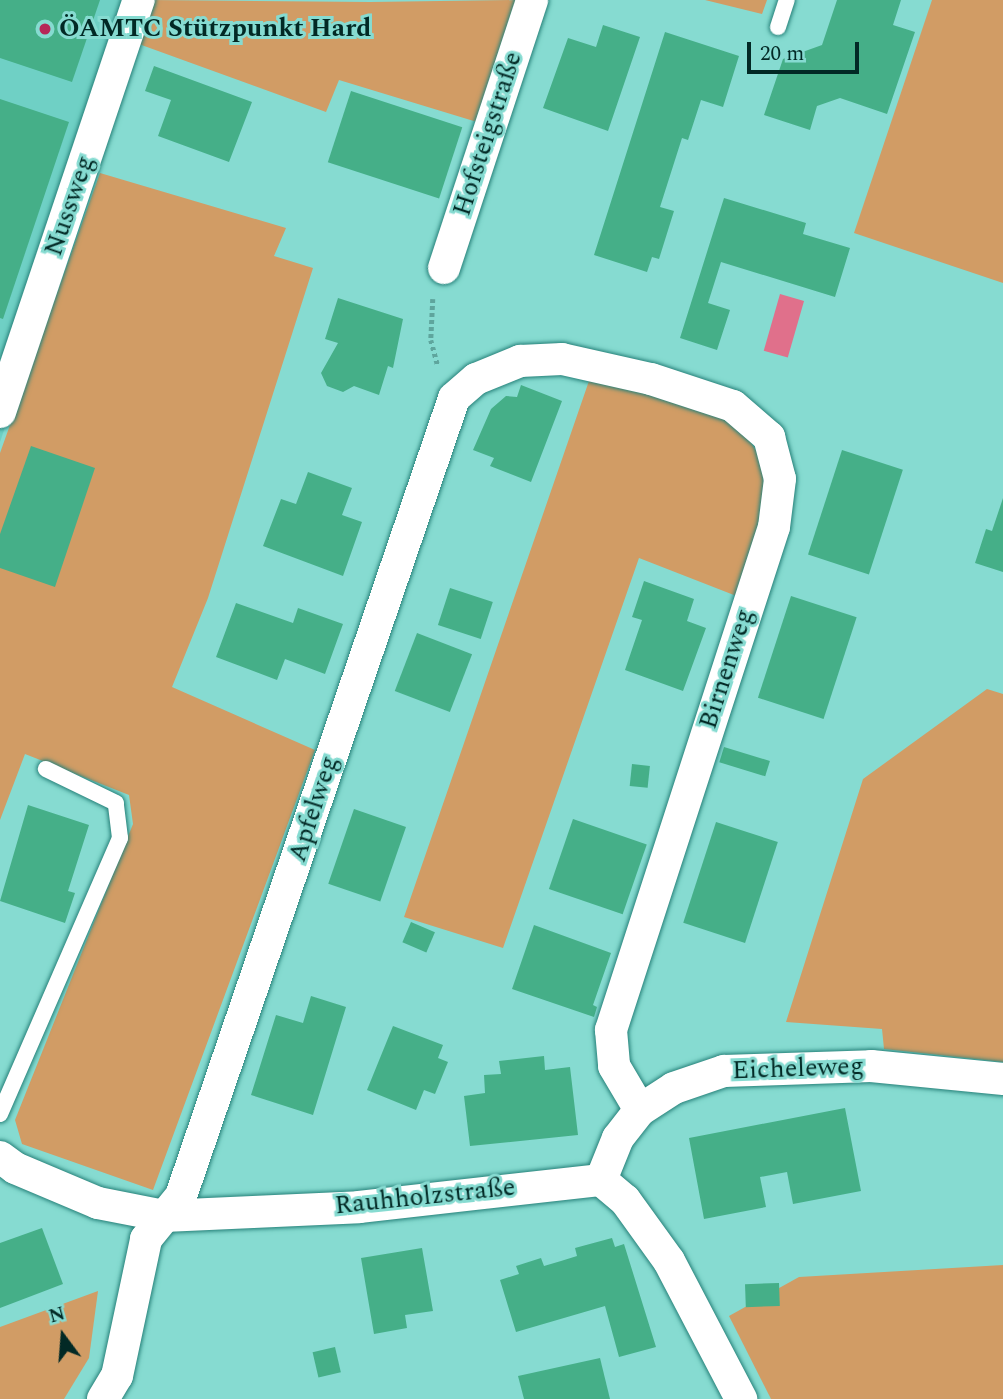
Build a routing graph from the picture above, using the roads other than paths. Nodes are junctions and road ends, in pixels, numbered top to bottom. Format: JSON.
{"nodes":[{"id":1,"x":139,"y":0,"type":"edge"},
{"id":2,"x":532,"y":0,"type":"edge"},
{"id":3,"x":787,"y":0,"type":"edge"},
{"id":4,"x":778,"y":27,"type":"dead end"},
{"id":5,"x":444,"y":268,"type":"road end"},
{"id":6,"x":562,"y":359,"type":"joint"},
{"id":7,"x":0,"y":412,"type":"edge"},
{"id":8,"x":46,"y":769,"type":"dead end"},
{"id":9,"x":1003,"y":1079,"type":"edge"},
{"id":10,"x":640,"y":1110,"type":"junction"},
{"id":11,"x":0,"y":1114,"type":"edge"},
{"id":12,"x":0,"y":1157,"type":"edge"},
{"id":13,"x":601,"y":1180,"type":"junction"},
{"id":14,"x":164,"y":1216,"type":"junction"},
{"id":15,"x":103,"y":1399,"type":"edge"},
{"id":16,"x":741,"y":1399,"type":"edge"}],
"edges":[{"from":1,"to":7,"type":"street","name":"Nussweg"},
{"from":2,"to":5,"type":"street","name":"Hofsteigstraße"},
{"from":3,"to":4,"type":"lane"},
{"from":6,"to":10,"type":"street","name":"Birnenweg"},
{"from":6,"to":14,"type":"street","name":"Apfelweg"},
{"from":8,"to":11,"type":"lane"},
{"from":9,"to":10,"type":"street","name":"Eicheleweg"},
{"from":10,"to":13,"type":"street","name":"Eicheleweg"},
{"from":12,"to":14,"type":"street","name":"Rauhholzstraße"},
{"from":13,"to":14,"type":"street","name":"Rauhholzstraße"},
{"from":13,"to":16,"type":"street"},
{"from":14,"to":15,"type":"street","name":"Apfelweg"}]}
